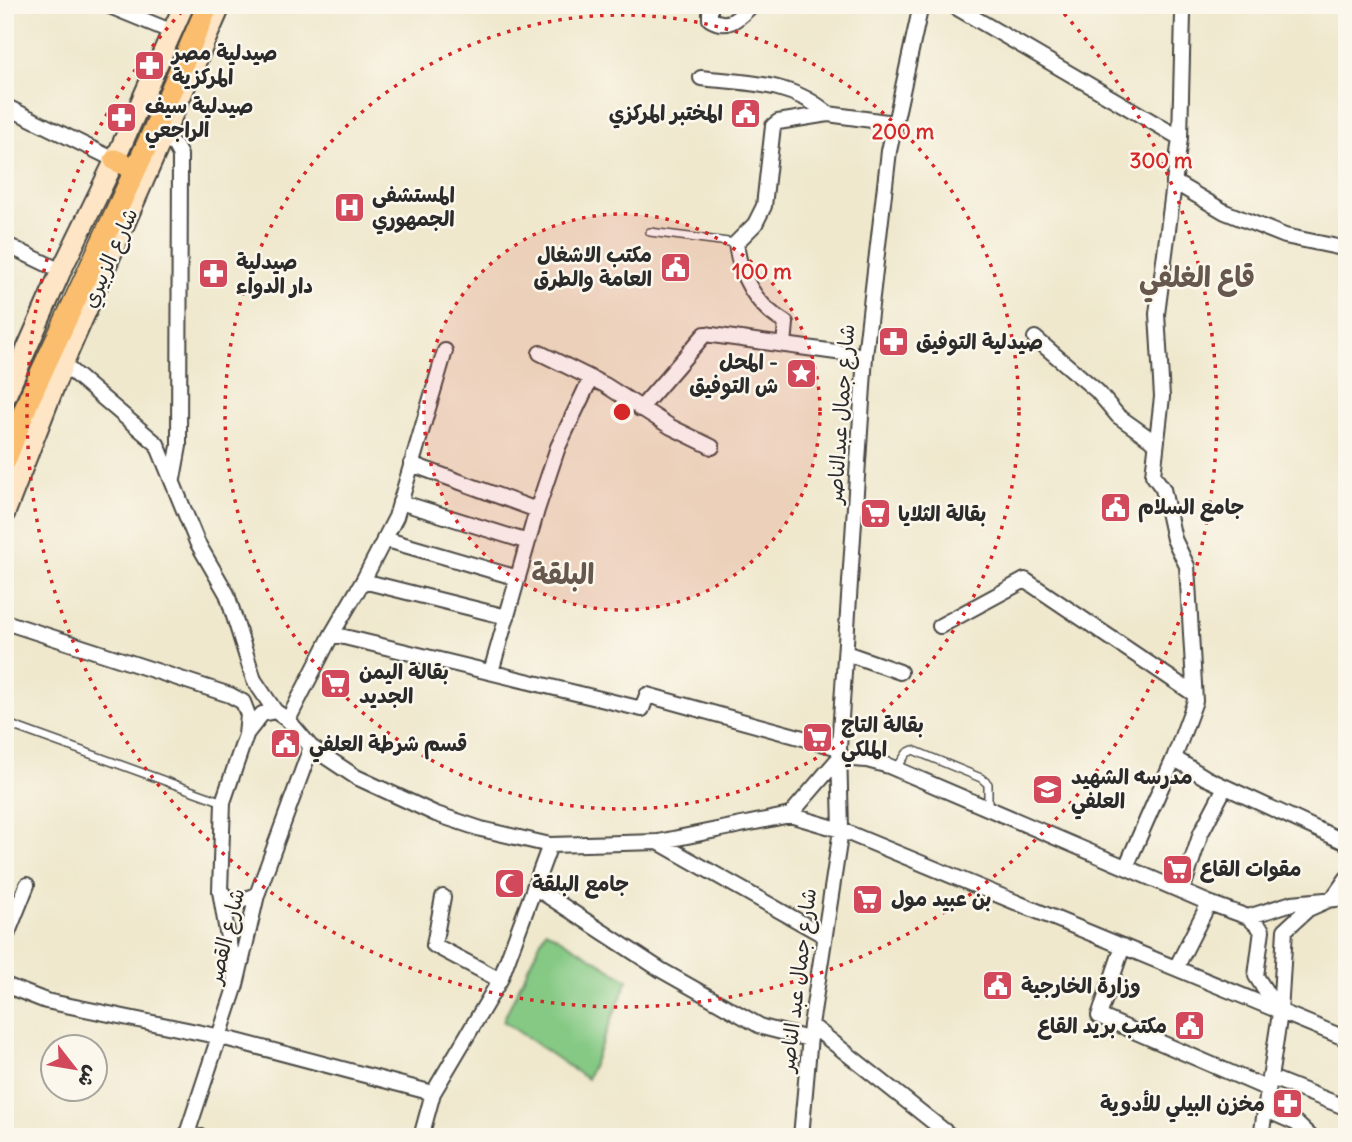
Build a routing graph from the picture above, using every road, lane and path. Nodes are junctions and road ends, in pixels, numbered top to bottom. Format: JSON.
{"nodes":[{"id":1,"x":107,"y":5,"type":"edge"},
{"id":2,"x":184,"y":5,"type":"edge"},
{"id":3,"x":195,"y":5,"type":"edge"},
{"id":4,"x":208,"y":5,"type":"edge"},
{"id":5,"x":221,"y":5,"type":"edge"},
{"id":6,"x":710,"y":5,"type":"edge"},
{"id":7,"x":752,"y":5,"type":"edge"},
{"id":8,"x":921,"y":5,"type":"edge"},
{"id":9,"x":952,"y":5,"type":"edge"},
{"id":10,"x":1183,"y":14,"type":"dead end"},
{"id":11,"x":173,"y":32,"type":"junction"},
{"id":12,"x":701,"y":78,"type":"dead end"},
{"id":13,"x":5,"y":106,"type":"edge"},
{"id":14,"x":828,"y":114,"type":"junction"},
{"id":15,"x":894,"y":123,"type":"junction"},
{"id":16,"x":158,"y":134,"type":"junction"},
{"id":17,"x":1181,"y":138,"type":"junction"},
{"id":18,"x":120,"y":162,"type":"junction"},
{"id":19,"x":1174,"y":182,"type":"junction"},
{"id":20,"x":650,"y":232,"type":"dead end"},
{"id":21,"x":736,"y":243,"type":"junction"},
{"id":22,"x":5,"y":244,"type":"edge"},
{"id":23,"x":1347,"y":249,"type":"edge"},
{"id":24,"x":61,"y":271,"type":"junction"},
{"id":25,"x":1035,"y":338,"type":"dead end"},
{"id":26,"x":785,"y":345,"type":"junction"},
{"id":27,"x":445,"y":351,"type":"dead end"},
{"id":28,"x":540,"y":353,"type":"dead end"},
{"id":29,"x":865,"y":356,"type":"junction"},
{"id":30,"x":63,"y":364,"type":"junction"},
{"id":31,"x":591,"y":378,"type":"junction"},
{"id":32,"x":6,"y":394,"type":"edge"},
{"id":33,"x":640,"y":409,"type":"junction"},
{"id":34,"x":5,"y":428,"type":"edge"},
{"id":35,"x":1156,"y":443,"type":"junction"},
{"id":36,"x":712,"y":447,"type":"dead end"},
{"id":37,"x":5,"y":461,"type":"edge"},
{"id":38,"x":411,"y":464,"type":"junction"},
{"id":39,"x":173,"y":480,"type":"junction"},
{"id":40,"x":400,"y":502,"type":"junction"},
{"id":41,"x":537,"y":510,"type":"junction"},
{"id":42,"x":5,"y":513,"type":"edge"},
{"id":43,"x":384,"y":539,"type":"junction"},
{"id":44,"x":528,"y":542,"type":"junction"},
{"id":45,"x":518,"y":578,"type":"junction"},
{"id":46,"x":363,"y":581,"type":"junction"},
{"id":47,"x":507,"y":617,"type":"junction"},
{"id":48,"x":5,"y":622,"type":"edge"},
{"id":49,"x":940,"y":626,"type":"dead end"},
{"id":50,"x":332,"y":634,"type":"junction"},
{"id":51,"x":846,"y":653,"type":"junction"},
{"id":52,"x":491,"y":672,"type":"junction"},
{"id":53,"x":900,"y":672,"type":"dead end"},
{"id":54,"x":1194,"y":694,"type":"junction"},
{"id":55,"x":275,"y":712,"type":"junction"},
{"id":56,"x":288,"y":720,"type":"junction"},
{"id":57,"x":5,"y":723,"type":"edge"},
{"id":58,"x":246,"y":735,"type":"junction"},
{"id":59,"x":311,"y":747,"type":"junction"},
{"id":60,"x":839,"y":753,"type":"junction"},
{"id":61,"x":1174,"y":758,"type":"junction"},
{"id":62,"x":896,"y":769,"type":"junction"},
{"id":63,"x":1225,"y":787,"type":"junction"},
{"id":64,"x":223,"y":802,"type":"junction"},
{"id":65,"x":988,"y":808,"type":"junction"},
{"id":66,"x":790,"y":815,"type":"junction"},
{"id":67,"x":841,"y":830,"type":"junction"},
{"id":68,"x":658,"y":842,"type":"junction"},
{"id":69,"x":1347,"y":843,"type":"edge"},
{"id":70,"x":550,"y":845,"type":"junction"},
{"id":71,"x":1126,"y":867,"type":"junction"},
{"id":72,"x":1347,"y":878,"type":"edge"},
{"id":73,"x":27,"y":885,"type":"dead end"},
{"id":74,"x":534,"y":887,"type":"junction"},
{"id":75,"x":220,"y":891,"type":"junction"},
{"id":76,"x":1182,"y":891,"type":"junction"},
{"id":77,"x":257,"y":895,"type":"junction"},
{"id":78,"x":443,"y":897,"type":"dead end"},
{"id":79,"x":1340,"y":898,"type":"edge"},
{"id":80,"x":1209,"y":903,"type":"junction"},
{"id":81,"x":1248,"y":917,"type":"junction"},
{"id":82,"x":823,"y":936,"type":"junction"},
{"id":83,"x":5,"y":940,"type":"edge"},
{"id":84,"x":1123,"y":946,"type":"junction"},
{"id":85,"x":1177,"y":968,"type":"junction"},
{"id":86,"x":500,"y":980,"type":"junction"},
{"id":87,"x":236,"y":985,"type":"junction"},
{"id":88,"x":6,"y":988,"type":"edge"},
{"id":89,"x":1280,"y":1013,"type":"junction"},
{"id":90,"x":810,"y":1032,"type":"junction"},
{"id":91,"x":220,"y":1037,"type":"junction"},
{"id":92,"x":1347,"y":1039,"type":"edge"},
{"id":93,"x":1269,"y":1083,"type":"junction"},
{"id":94,"x":433,"y":1093,"type":"junction"},
{"id":95,"x":1347,"y":1108,"type":"edge"},
{"id":96,"x":1264,"y":1109,"type":"junction"},
{"id":97,"x":192,"y":1136,"type":"edge"},
{"id":98,"x":421,"y":1137,"type":"edge"},
{"id":99,"x":802,"y":1137,"type":"edge"},
{"id":100,"x":952,"y":1137,"type":"edge"},
{"id":101,"x":1261,"y":1137,"type":"edge"},
{"id":102,"x":1311,"y":1137,"type":"edge"}],
"edges":[{"from":1,"to":11,"type":"street"},
{"from":2,"to":11,"type":"main road","name":"شارع الزبيري"},
{"from":3,"to":18,"type":"main road","name":"شارع الزبيري"},
{"from":4,"to":16,"type":"main road","name":"شارع الزبيري"},
{"from":5,"to":16,"type":"main road","name":"شارع الزبيري"},
{"from":6,"to":7,"type":"street"},
{"from":8,"to":15,"type":"street","name":"شارع جمال عبدالناصر"},
{"from":9,"to":17,"type":"street"},
{"from":10,"to":17,"type":"street"},
{"from":11,"to":18,"type":"main road","name":"شارع الزبيري"},
{"from":12,"to":14,"type":"street"},
{"from":13,"to":18,"type":"street"},
{"from":14,"to":15,"type":"street"},
{"from":14,"to":21,"type":"street"},
{"from":15,"to":29,"type":"street","name":"شارع جمال عبدالناصر"},
{"from":16,"to":30,"type":"main road","name":"شارع الزبيري"},
{"from":16,"to":37,"type":"main road","name":"شارع الزبيري"},
{"from":16,"to":39,"type":"street"},
{"from":17,"to":19,"type":"street"},
{"from":18,"to":24,"type":"main road","name":"شارع الزبيري"},
{"from":18,"to":34,"type":"main road","name":"شارع الزبيري"},
{"from":19,"to":23,"type":"street"},
{"from":19,"to":35,"type":"street"},
{"from":20,"to":21,"type":"lane"},
{"from":21,"to":26,"type":"street"},
{"from":22,"to":24,"type":"street"},
{"from":24,"to":32,"type":"main road","name":"شارع الزبيري"},
{"from":25,"to":35,"type":"street"},
{"from":26,"to":29,"type":"street"},
{"from":26,"to":33,"type":"street"},
{"from":27,"to":38,"type":"street"},
{"from":28,"to":31,"type":"street"},
{"from":29,"to":51,"type":"street","name":"شارع جمال عبدالناصر"},
{"from":30,"to":39,"type":"street"},
{"from":30,"to":42,"type":"main road","name":"شارع الزبيري"},
{"from":31,"to":33,"type":"street"},
{"from":31,"to":41,"type":"street"},
{"from":33,"to":36,"type":"street"},
{"from":35,"to":54,"type":"street"},
{"from":38,"to":40,"type":"street"},
{"from":38,"to":41,"type":"street"},
{"from":39,"to":55,"type":"street"},
{"from":40,"to":43,"type":"street"},
{"from":40,"to":44,"type":"street"},
{"from":41,"to":44,"type":"street"},
{"from":43,"to":45,"type":"street"},
{"from":43,"to":46,"type":"street"},
{"from":44,"to":45,"type":"street"},
{"from":45,"to":47,"type":"street"},
{"from":46,"to":47,"type":"street"},
{"from":46,"to":50,"type":"street"},
{"from":47,"to":52,"type":"street"},
{"from":48,"to":58,"type":"street"},
{"from":49,"to":54,"type":"street"},
{"from":50,"to":52,"type":"street"},
{"from":50,"to":56,"type":"street"},
{"from":51,"to":53,"type":"street"},
{"from":51,"to":60,"type":"street","name":"شارع جمال عبدالناصر"},
{"from":52,"to":60,"type":"street"},
{"from":54,"to":61,"type":"street"},
{"from":55,"to":56,"type":"street"},
{"from":55,"to":58,"type":"street"},
{"from":56,"to":59,"type":"street"},
{"from":57,"to":64,"type":"lane"},
{"from":58,"to":64,"type":"street"},
{"from":59,"to":70,"type":"street"},
{"from":59,"to":77,"type":"street","name":"شارع القصر"},
{"from":60,"to":62,"type":"street"},
{"from":60,"to":66,"type":"street"},
{"from":60,"to":67,"type":"street","name":"شارع جمال عبدالناصر"},
{"from":61,"to":63,"type":"street"},
{"from":61,"to":71,"type":"street"},
{"from":62,"to":65,"type":"street"},
{"from":62,"to":65,"type":"lane"},
{"from":63,"to":69,"type":"street"},
{"from":63,"to":76,"type":"street"},
{"from":64,"to":75,"type":"street"},
{"from":65,"to":71,"type":"street"},
{"from":66,"to":67,"type":"street"},
{"from":66,"to":68,"type":"street"},
{"from":67,"to":82,"type":"street","name":"شارع جمال عبد الناصر"},
{"from":67,"to":84,"type":"street"},
{"from":68,"to":70,"type":"street"},
{"from":68,"to":82,"type":"street"},
{"from":70,"to":74,"type":"street"},
{"from":71,"to":76,"type":"street"},
{"from":72,"to":79,"type":"street"},
{"from":73,"to":83,"type":"street"},
{"from":74,"to":86,"type":"street"},
{"from":74,"to":90,"type":"street"},
{"from":75,"to":77,"type":"street"},
{"from":75,"to":87,"type":"street"},
{"from":76,"to":80,"type":"street"},
{"from":77,"to":87,"type":"street","name":"شارع القصر"},
{"from":78,"to":86,"type":"street"},
{"from":79,"to":81,"type":"street"},
{"from":79,"to":89,"type":"street"},
{"from":80,"to":81,"type":"street"},
{"from":80,"to":85,"type":"street"},
{"from":81,"to":89,"type":"street"},
{"from":82,"to":90,"type":"street","name":"شارع جمال عبد الناصر"},
{"from":84,"to":85,"type":"street"},
{"from":84,"to":93,"type":"street"},
{"from":85,"to":89,"type":"street"},
{"from":86,"to":94,"type":"street"},
{"from":87,"to":91,"type":"street","name":"شارع القصر"},
{"from":88,"to":91,"type":"street"},
{"from":89,"to":92,"type":"street"},
{"from":89,"to":93,"type":"street"},
{"from":90,"to":99,"type":"street","name":"شارع جمال عبد الناصر"},
{"from":90,"to":100,"type":"street"},
{"from":91,"to":94,"type":"street"},
{"from":91,"to":97,"type":"street","name":"شارع القصر"},
{"from":93,"to":95,"type":"street"},
{"from":93,"to":96,"type":"street"},
{"from":94,"to":98,"type":"street"},
{"from":96,"to":101,"type":"street"},
{"from":96,"to":102,"type":"street"}]}
